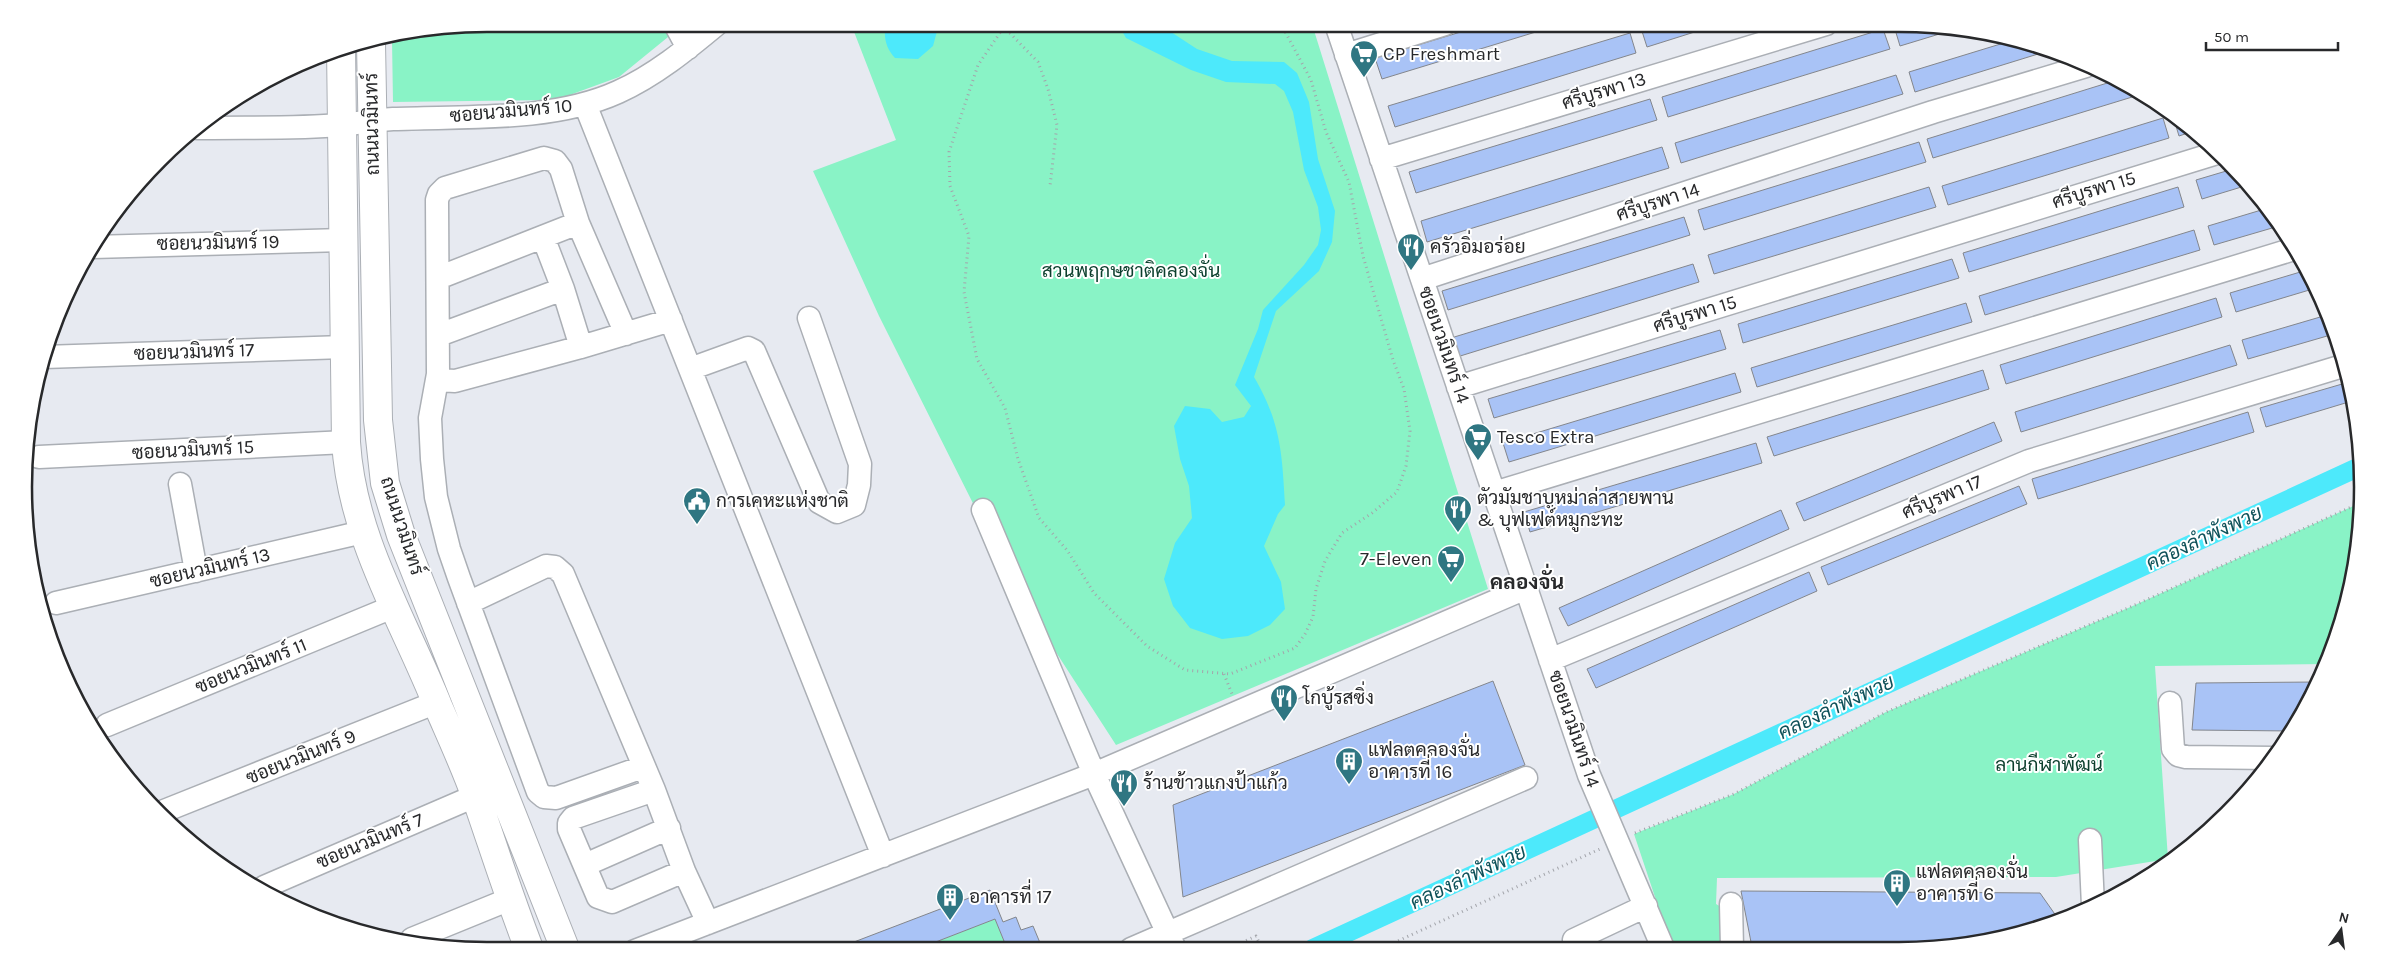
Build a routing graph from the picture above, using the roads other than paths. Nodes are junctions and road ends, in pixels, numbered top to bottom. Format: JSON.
{"nodes":[{"id":1,"x":679,"y":32,"type":"edge"},
{"id":2,"x":707,"y":32,"type":"edge"},
{"id":3,"x":1339,"y":32,"type":"edge"},
{"id":4,"x":1419,"y":32,"type":"edge"},
{"id":5,"x":1800,"y":32,"type":"edge"},
{"id":6,"x":371,"y":48,"type":"edge"},
{"id":7,"x":688,"y":48,"type":"junction"},
{"id":8,"x":1346,"y":54,"type":"junction"},
{"id":9,"x":341,"y":57,"type":"edge"},
{"id":10,"x":2077,"y":69,"type":"edge"},
{"id":11,"x":585,"y":104,"type":"junction"},
{"id":12,"x":372,"y":120,"type":"junction"},
{"id":13,"x":341,"y":125,"type":"junction"},
{"id":14,"x":210,"y":128,"type":"edge"},
{"id":15,"x":2209,"y":155,"type":"edge"},
{"id":16,"x":1381,"y":159,"type":"junction"},
{"id":17,"x":578,"y":222,"type":"junction"},
{"id":18,"x":543,"y":237,"type":"junction"},
{"id":19,"x":343,"y":240,"type":"junction"},
{"id":20,"x":101,"y":247,"type":"edge"},
{"id":21,"x":2287,"y":251,"type":"edge"},
{"id":22,"x":438,"y":278,"type":"junction"},
{"id":23,"x":1422,"y":279,"type":"junction"},
{"id":24,"x":563,"y":289,"type":"junction"},
{"id":25,"x":809,"y":318,"type":"dead end"},
{"id":26,"x":671,"y":320,"type":"junction"},
{"id":27,"x":626,"y":334,"type":"junction"},
{"id":28,"x":439,"y":335,"type":"junction"},
{"id":29,"x":344,"y":347,"type":"junction"},
{"id":30,"x":581,"y":347,"type":"junction"},
{"id":31,"x":52,"y":357,"type":"edge"},
{"id":32,"x":2337,"y":368,"type":"edge"},
{"id":33,"x":690,"y":369,"type":"junction"},
{"id":34,"x":437,"y":380,"type":"junction"},
{"id":35,"x":1458,"y":387,"type":"junction"},
{"id":36,"x":346,"y":442,"type":"junction"},
{"id":37,"x":39,"y":457,"type":"dead end"},
{"id":38,"x":180,"y":484,"type":"dead end"},
{"id":39,"x":1494,"y":493,"type":"junction"},
{"id":40,"x":983,"y":510,"type":"dead end"},
{"id":41,"x":363,"y":532,"type":"junction"},
{"id":42,"x":196,"y":571,"type":"junction"},
{"id":43,"x":1526,"y":588,"type":"junction"},
{"id":44,"x":56,"y":603,"type":"dead end"},
{"id":45,"x":468,"y":603,"type":"junction"},
{"id":46,"x":395,"y":606,"type":"junction"},
{"id":47,"x":1550,"y":660,"type":"junction"},
{"id":48,"x":437,"y":702,"type":"junction"},
{"id":49,"x":2170,"y":703,"type":"dead end"},
{"id":50,"x":107,"y":725,"type":"dead end"},
{"id":51,"x":2264,"y":758,"type":"edge"},
{"id":52,"x":643,"y":767,"type":"junction"},
{"id":53,"x":1094,"y":774,"type":"junction"},
{"id":54,"x":1526,"y":778,"type":"dead end"},
{"id":55,"x":654,"y":790,"type":"junction"},
{"id":56,"x":475,"y":796,"type":"junction"},
{"id":57,"x":167,"y":810,"type":"edge"},
{"id":58,"x":669,"y":828,"type":"junction"},
{"id":59,"x":2090,"y":840,"type":"dead end"},
{"id":60,"x":883,"y":856,"type":"junction"},
{"id":61,"x":585,"y":865,"type":"junction"},
{"id":62,"x":684,"y":871,"type":"junction"},
{"id":63,"x":267,"y":886,"type":"edge"},
{"id":64,"x":510,"y":899,"type":"junction"},
{"id":65,"x":2093,"y":899,"type":"edge"},
{"id":66,"x":1732,"y":904,"type":"dead end"},
{"id":67,"x":1646,"y":906,"type":"junction"},
{"id":68,"x":708,"y":923,"type":"junction"},
{"id":69,"x":417,"y":937,"type":"edge"},
{"id":70,"x":1574,"y":940,"type":"dead end"},
{"id":71,"x":527,"y":942,"type":"edge"},
{"id":72,"x":562,"y":942,"type":"edge"},
{"id":73,"x":658,"y":942,"type":"edge"},
{"id":74,"x":1171,"y":942,"type":"edge"},
{"id":75,"x":1661,"y":942,"type":"edge"},
{"id":76,"x":1732,"y":942,"type":"edge"}],
"edges":[{"from":1,"to":7,"type":"street"},
{"from":2,"to":7,"type":"street","name":"ซอยนวมินทร์ 10"},
{"from":3,"to":8,"type":"street","name":"ซอยนวมินทร์ 14"},
{"from":4,"to":8,"type":"street"},
{"from":5,"to":16,"type":"street","name":"ศรีบูรพา 13"},
{"from":6,"to":12,"type":"main road","name":"ถนนนวมินทร์"},
{"from":7,"to":11,"type":"street","name":"ซอยนวมินทร์ 10"},
{"from":8,"to":16,"type":"street","name":"ซอยนวมินทร์ 14"},
{"from":9,"to":13,"type":"main road","name":"ถนนนวมินทร์"},
{"from":10,"to":23,"type":"street","name":"ศรีบูรพา 14"},
{"from":11,"to":12,"type":"street","name":"ซอยนวมินทร์ 10"},
{"from":11,"to":26,"type":"street"},
{"from":12,"to":13,"type":"street","name":"ซอยนวมินทร์ 10"},
{"from":12,"to":72,"type":"main road","name":"ถนนนวมินทร์"},
{"from":13,"to":14,"type":"street","name":"ซอยนวมินทร์ 10"},
{"from":13,"to":19,"type":"main road","name":"ถนนนวมินทร์"},
{"from":15,"to":35,"type":"street","name":"ศรีบูรพา 15"},
{"from":16,"to":23,"type":"street","name":"ซอยนวมินทร์ 14"},
{"from":17,"to":18,"type":"street"},
{"from":17,"to":22,"type":"street"},
{"from":17,"to":27,"type":"street"},
{"from":18,"to":22,"type":"street"},
{"from":18,"to":24,"type":"street"},
{"from":19,"to":20,"type":"street","name":"ซอยนวมินทร์ 19"},
{"from":19,"to":29,"type":"main road","name":"ถนนนวมินทร์"},
{"from":21,"to":39,"type":"street"},
{"from":22,"to":28,"type":"street"},
{"from":23,"to":35,"type":"street","name":"ซอยนวมินทร์ 14"},
{"from":24,"to":28,"type":"street"},
{"from":24,"to":30,"type":"street"},
{"from":25,"to":33,"type":"street"},
{"from":26,"to":27,"type":"street"},
{"from":26,"to":33,"type":"street"},
{"from":27,"to":30,"type":"street"},
{"from":28,"to":34,"type":"street"},
{"from":29,"to":31,"type":"street","name":"ซอยนวมินทร์ 17"},
{"from":29,"to":36,"type":"main road","name":"ถนนนวมินทร์"},
{"from":30,"to":34,"type":"street"},
{"from":32,"to":47,"type":"street","name":"ศรีบูรพา 17"},
{"from":33,"to":60,"type":"street"},
{"from":34,"to":45,"type":"street"},
{"from":35,"to":39,"type":"street","name":"ซอยนวมินทร์ 14"},
{"from":36,"to":37,"type":"street","name":"ซอยนวมินทร์ 15"},
{"from":36,"to":41,"type":"main road","name":"ถนนนวมินทร์"},
{"from":38,"to":42,"type":"street"},
{"from":39,"to":43,"type":"street","name":"ซอยนวมินทร์ 14"},
{"from":40,"to":53,"type":"street"},
{"from":41,"to":42,"type":"street","name":"ซอยนวมินทร์ 13"},
{"from":41,"to":46,"type":"main road","name":"ถนนนวมินทร์"},
{"from":42,"to":44,"type":"street","name":"ซอยนวมินทร์ 13"},
{"from":43,"to":47,"type":"street","name":"ซอยนวมินทร์ 14"},
{"from":43,"to":53,"type":"street"},
{"from":45,"to":52,"type":"street"},
{"from":45,"to":52,"type":"street"},
{"from":46,"to":48,"type":"main road","name":"ถนนนวมินทร์"},
{"from":46,"to":50,"type":"street","name":"ซอยนวมินทร์ 11"},
{"from":47,"to":67,"type":"street","name":"ซอยนวมินทร์ 14"},
{"from":48,"to":56,"type":"main road","name":"ถนนนวมินทร์"},
{"from":48,"to":57,"type":"street","name":"ซอยนวมินทร์ 9"},
{"from":49,"to":51,"type":"street"},
{"from":52,"to":55,"type":"street"},
{"from":53,"to":60,"type":"street"},
{"from":53,"to":74,"type":"street"},
{"from":54,"to":74,"type":"street"},
{"from":55,"to":58,"type":"street"},
{"from":55,"to":61,"type":"street"},
{"from":56,"to":63,"type":"street","name":"ซอยนวมินทร์ 7"},
{"from":56,"to":64,"type":"main road","name":"ถนนนวมินทร์"},
{"from":58,"to":61,"type":"street"},
{"from":58,"to":62,"type":"street"},
{"from":59,"to":65,"type":"street"},
{"from":60,"to":68,"type":"street"},
{"from":61,"to":62,"type":"street"},
{"from":62,"to":68,"type":"street"},
{"from":64,"to":69,"type":"street"},
{"from":64,"to":71,"type":"main road","name":"ถนนนวมินทร์"},
{"from":66,"to":76,"type":"street"},
{"from":67,"to":70,"type":"street"},
{"from":67,"to":75,"type":"street","name":"ซอยนวมินทร์ 14"},
{"from":68,"to":73,"type":"street"}]}
